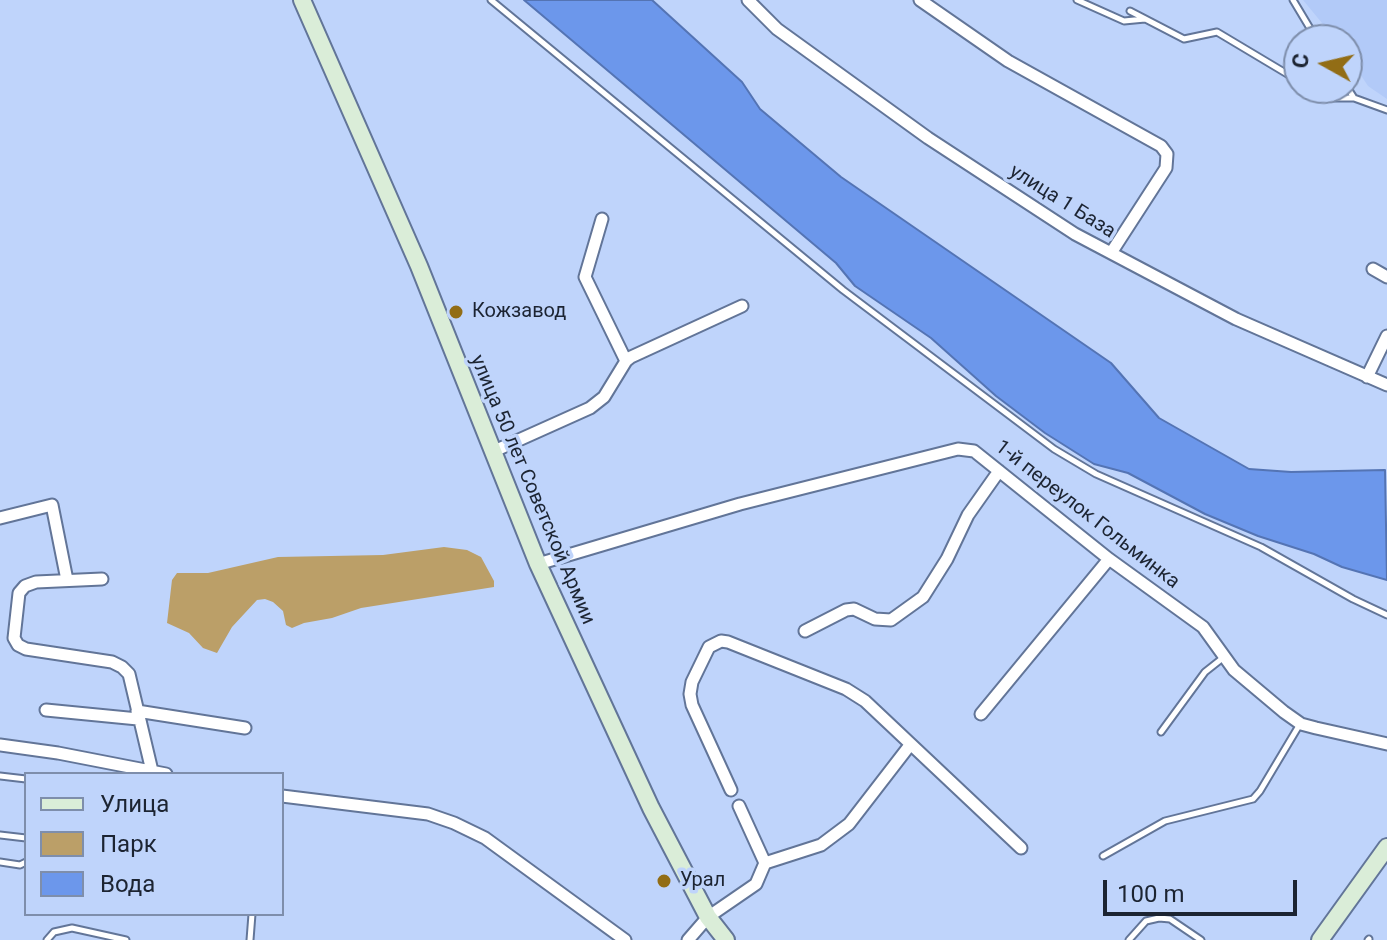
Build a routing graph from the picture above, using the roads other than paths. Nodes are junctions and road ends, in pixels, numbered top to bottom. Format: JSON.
{"nodes":[{"id":1,"x":302,"y":0,"type":"edge"},
{"id":2,"x":491,"y":0,"type":"edge"},
{"id":3,"x":748,"y":0,"type":"edge"},
{"id":4,"x":920,"y":0,"type":"edge"},
{"id":5,"x":1077,"y":0,"type":"edge"},
{"id":6,"x":1293,"y":0,"type":"edge"},
{"id":7,"x":1130,"y":11,"type":"dead end"},
{"id":8,"x":1146,"y":19,"type":"junction"},
{"id":9,"x":1307,"y":24,"type":"edge"},
{"id":10,"x":1283,"y":71,"type":"edge"},
{"id":11,"x":1363,"y":101,"type":"edge"},
{"id":12,"x":1387,"y":110,"type":"edge"},
{"id":13,"x":602,"y":219,"type":"dead end"},
{"id":14,"x":1111,"y":253,"type":"junction"},
{"id":15,"x":1373,"y":269,"type":"dead end"},
{"id":16,"x":1387,"y":277,"type":"edge"},
{"id":17,"x":742,"y":306,"type":"dead end"},
{"id":18,"x":1387,"y":336,"type":"edge"},
{"id":19,"x":626,"y":361,"type":"junction"},
{"id":20,"x":1367,"y":377,"type":"junction"},
{"id":21,"x":1387,"y":385,"type":"edge"},
{"id":22,"x":492,"y":452,"type":"junction"},
{"id":23,"x":999,"y":471,"type":"junction"},
{"id":24,"x":0,"y":518,"type":"edge"},
{"id":25,"x":1109,"y":559,"type":"junction"},
{"id":26,"x":538,"y":564,"type":"junction"},
{"id":27,"x":102,"y":579,"type":"dead end"},
{"id":28,"x":67,"y":580,"type":"junction"},
{"id":29,"x":1387,"y":615,"type":"edge"},
{"id":30,"x":805,"y":631,"type":"dead end"},
{"id":31,"x":1224,"y":656,"type":"junction"},
{"id":32,"x":46,"y":710,"type":"dead end"},
{"id":33,"x":981,"y":714,"type":"dead end"},
{"id":34,"x":137,"y":715,"type":"junction"},
{"id":35,"x":1301,"y":724,"type":"junction"},
{"id":36,"x":245,"y":728,"type":"dead end"},
{"id":37,"x":1161,"y":732,"type":"dead end"},
{"id":38,"x":1387,"y":744,"type":"edge"},
{"id":39,"x":0,"y":745,"type":"edge"},
{"id":40,"x":910,"y":745,"type":"junction"},
{"id":41,"x":152,"y":771,"type":"junction"},
{"id":42,"x":157,"y":772,"type":"edge"},
{"id":43,"x":0,"y":776,"type":"edge"},
{"id":44,"x":24,"y":779,"type":"edge"},
{"id":45,"x":731,"y":790,"type":"dead end"},
{"id":46,"x":284,"y":796,"type":"edge"},
{"id":47,"x":739,"y":806,"type":"dead end"},
{"id":48,"x":0,"y":835,"type":"edge"},
{"id":49,"x":24,"y":838,"type":"edge"},
{"id":50,"x":1387,"y":847,"type":"edge"},
{"id":51,"x":1021,"y":848,"type":"dead end"},
{"id":52,"x":1103,"y":856,"type":"dead end"},
{"id":53,"x":0,"y":862,"type":"edge"},
{"id":54,"x":24,"y":863,"type":"edge"},
{"id":55,"x":765,"y":863,"type":"junction"},
{"id":56,"x":252,"y":916,"type":"edge"},
{"id":57,"x":708,"y":917,"type":"junction"},
{"id":58,"x":47,"y":940,"type":"edge"},
{"id":59,"x":126,"y":940,"type":"edge"},
{"id":60,"x":250,"y":940,"type":"edge"},
{"id":61,"x":625,"y":940,"type":"edge"},
{"id":62,"x":688,"y":940,"type":"edge"},
{"id":63,"x":726,"y":940,"type":"edge"},
{"id":64,"x":1129,"y":940,"type":"edge"},
{"id":65,"x":1201,"y":940,"type":"edge"},
{"id":66,"x":1320,"y":940,"type":"edge"}],
"edges":[{"from":1,"to":22,"type":"main road","name":"улица 50 лет Советской Армии"},
{"from":2,"to":29,"type":"lane"},
{"from":3,"to":14,"type":"street","name":"улица 1 База"},
{"from":4,"to":14,"type":"street"},
{"from":5,"to":8,"type":"lane"},
{"from":6,"to":9,"type":"lane"},
{"from":7,"to":8,"type":"lane"},
{"from":8,"to":10,"type":"lane"},
{"from":11,"to":12,"type":"lane"},
{"from":13,"to":19,"type":"street"},
{"from":14,"to":20,"type":"street","name":"улица 1 База"},
{"from":15,"to":16,"type":"street"},
{"from":17,"to":19,"type":"street"},
{"from":18,"to":20,"type":"street"},
{"from":19,"to":22,"type":"street"},
{"from":20,"to":21,"type":"street","name":"улица 1 База"},
{"from":22,"to":26,"type":"main road","name":"улица 50 лет Советской Армии"},
{"from":23,"to":25,"type":"street","name":"1-й переулок Гольминка"},
{"from":23,"to":26,"type":"street","name":"1-й переулок Гольминка"},
{"from":23,"to":30,"type":"street"},
{"from":24,"to":28,"type":"street"},
{"from":25,"to":31,"type":"street","name":"1-й переулок Гольминка"},
{"from":25,"to":33,"type":"street"},
{"from":26,"to":57,"type":"main road","name":"улица 50 лет Советской Армии"},
{"from":27,"to":28,"type":"street"},
{"from":28,"to":34,"type":"street"},
{"from":31,"to":35,"type":"street","name":"1-й переулок Гольминка"},
{"from":31,"to":37,"type":"lane"},
{"from":32,"to":34,"type":"street"},
{"from":34,"to":36,"type":"street"},
{"from":34,"to":41,"type":"street"},
{"from":35,"to":38,"type":"street","name":"1-й переулок Гольминка"},
{"from":35,"to":52,"type":"lane"},
{"from":39,"to":41,"type":"street"},
{"from":40,"to":45,"type":"street"},
{"from":40,"to":51,"type":"street"},
{"from":40,"to":55,"type":"street"},
{"from":41,"to":42,"type":"street"},
{"from":43,"to":44,"type":"lane"},
{"from":46,"to":61,"type":"street"},
{"from":47,"to":55,"type":"street"},
{"from":48,"to":49,"type":"lane"},
{"from":50,"to":66,"type":"main road"},
{"from":53,"to":54,"type":"lane"},
{"from":55,"to":57,"type":"street"},
{"from":56,"to":60,"type":"lane"},
{"from":57,"to":62,"type":"street"},
{"from":57,"to":63,"type":"main road","name":"улица 50 лет Советской Армии"},
{"from":58,"to":59,"type":"lane"},
{"from":64,"to":65,"type":"lane"}]}
